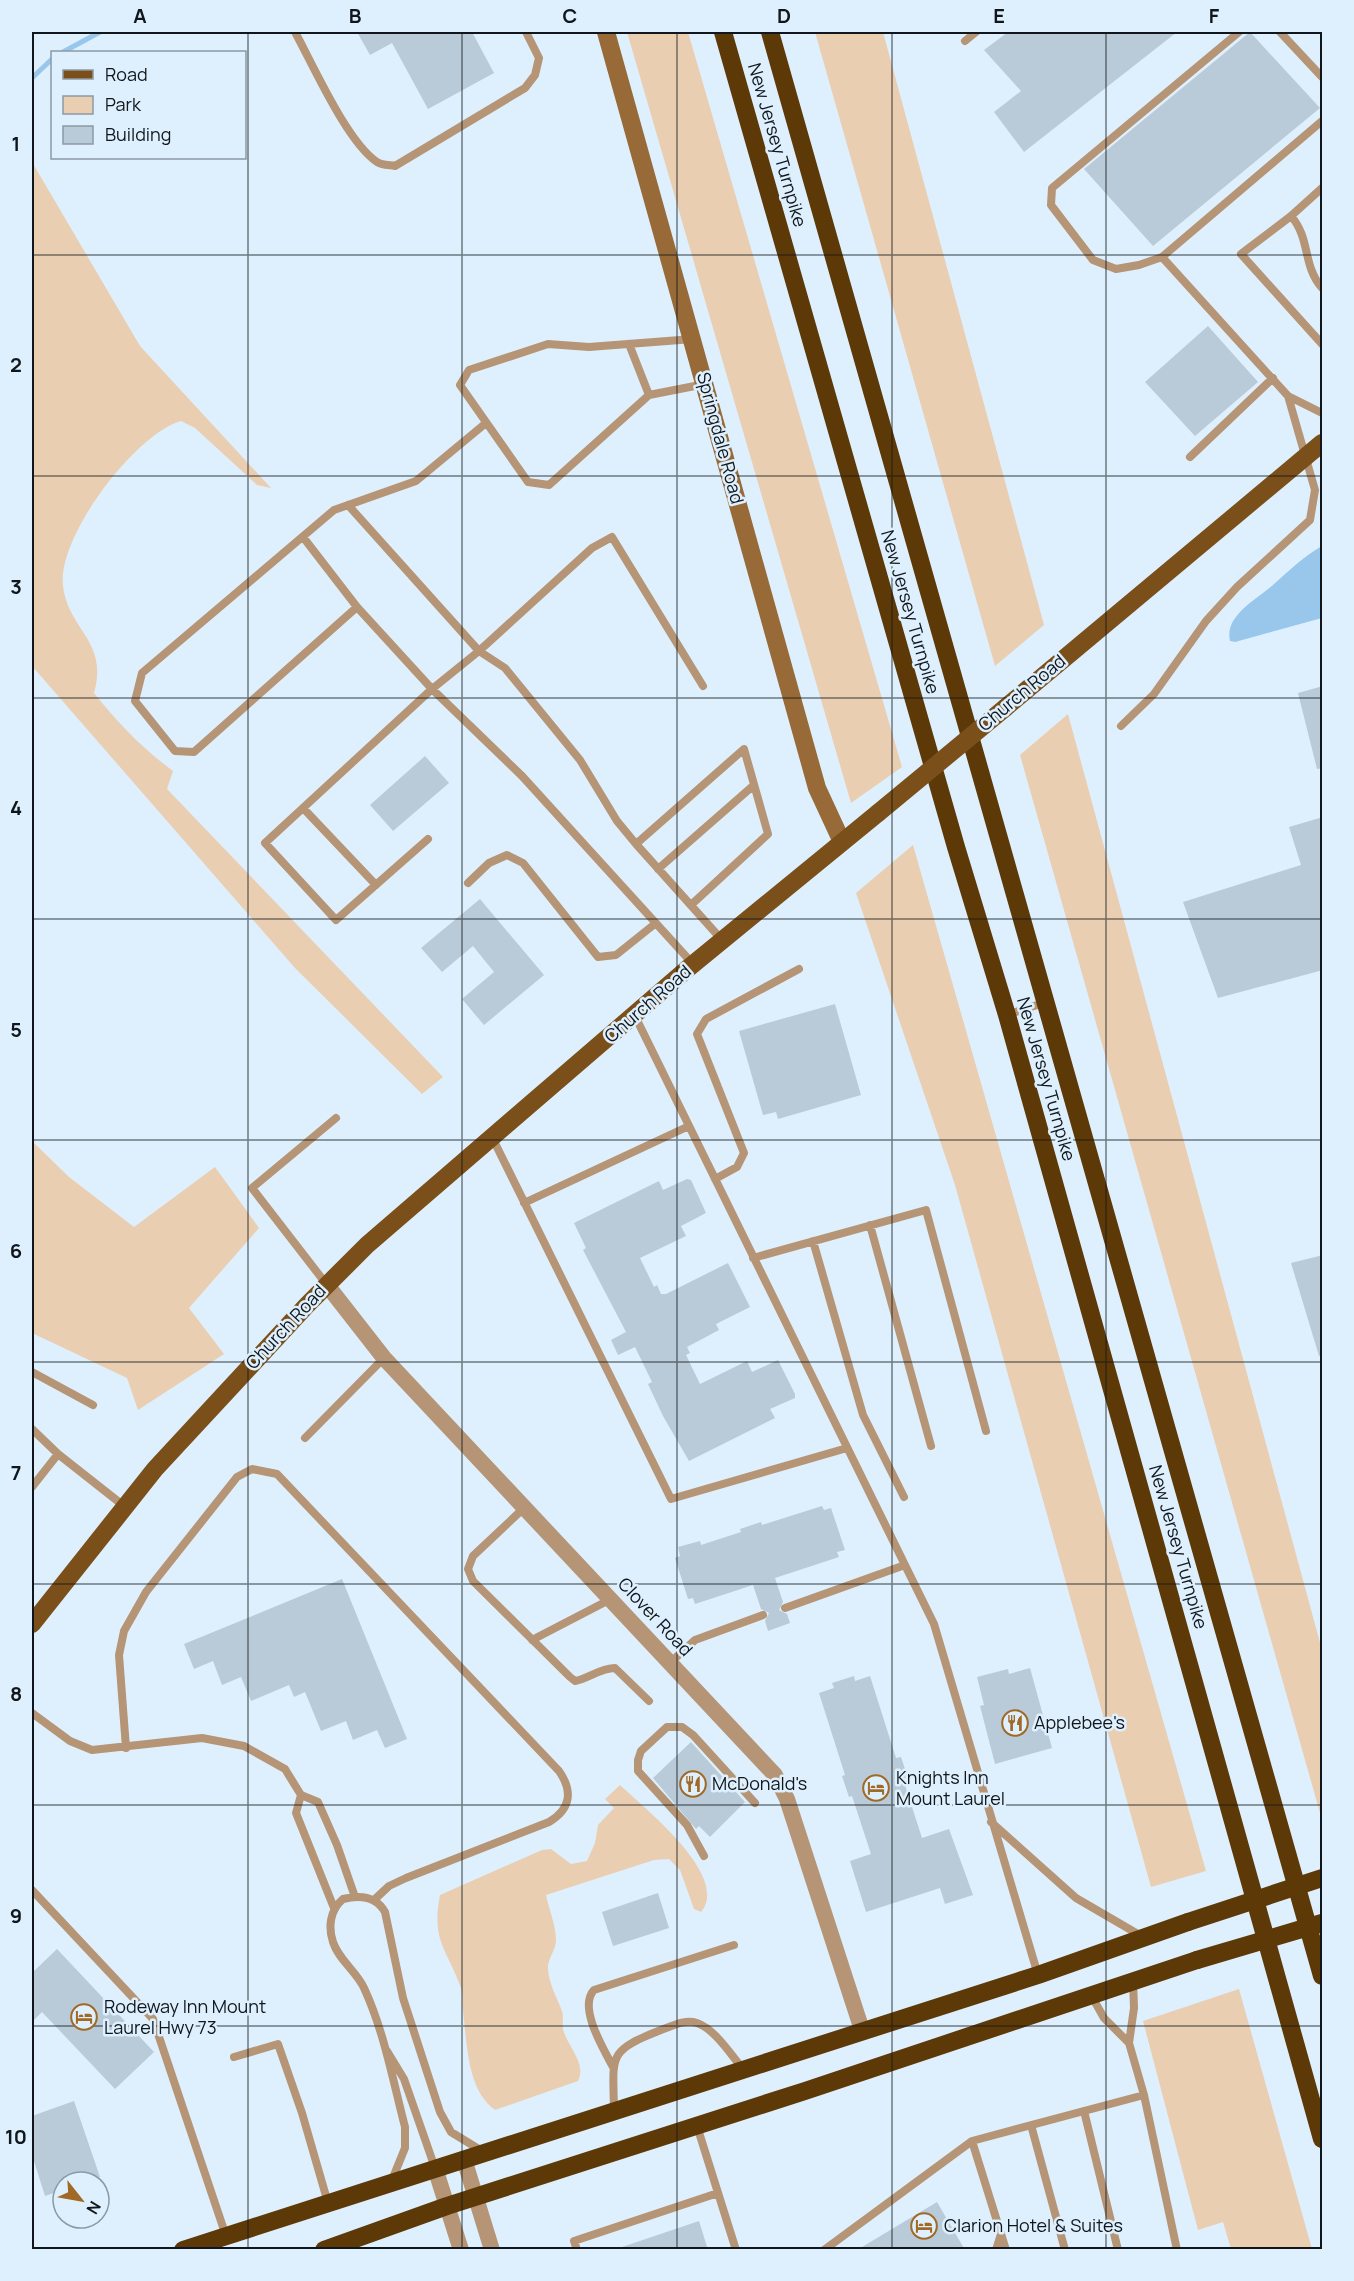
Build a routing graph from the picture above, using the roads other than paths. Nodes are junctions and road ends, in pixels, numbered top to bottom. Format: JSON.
{"nodes":[{"id":1,"x":295,"y":32,"type":"edge"},
{"id":2,"x":526,"y":32,"type":"edge"},
{"id":3,"x":606,"y":32,"type":"edge"},
{"id":4,"x":723,"y":32,"type":"edge"},
{"id":5,"x":770,"y":32,"type":"edge"},
{"id":6,"x":976,"y":32,"type":"edge"},
{"id":7,"x":1239,"y":32,"type":"edge"},
{"id":8,"x":1280,"y":32,"type":"edge"},
{"id":9,"x":965,"y":41,"type":"dead end"},
{"id":10,"x":1323,"y":77,"type":"edge"},
{"id":11,"x":1323,"y":121,"type":"edge"},
{"id":12,"x":1323,"y":188,"type":"edge"},
{"id":13,"x":1291,"y":216,"type":"junction"},
{"id":14,"x":1162,"y":257,"type":"junction"},
{"id":15,"x":1323,"y":288,"type":"edge"},
{"id":16,"x":693,"y":339,"type":"junction"},
{"id":17,"x":629,"y":344,"type":"junction"},
{"id":18,"x":1323,"y":344,"type":"edge"},
{"id":19,"x":1273,"y":378,"type":"junction"},
{"id":20,"x":705,"y":383,"type":"junction"},
{"id":21,"x":649,"y":395,"type":"junction"},
{"id":22,"x":1288,"y":396,"type":"junction"},
{"id":23,"x":1323,"y":413,"type":"edge"},
{"id":24,"x":486,"y":423,"type":"junction"},
{"id":25,"x":1316,"y":451,"type":"edge"},
{"id":26,"x":1190,"y":457,"type":"dead end"},
{"id":27,"x":348,"y":505,"type":"junction"},
{"id":28,"x":303,"y":537,"type":"junction"},
{"id":29,"x":357,"y":607,"type":"junction"},
{"id":30,"x":479,"y":651,"type":"junction"},
{"id":31,"x":703,"y":686,"type":"dead end"},
{"id":32,"x":432,"y":689,"type":"junction"},
{"id":33,"x":1121,"y":726,"type":"dead end"},
{"id":34,"x":754,"y":785,"type":"junction"},
{"id":35,"x":303,"y":808,"type":"junction"},
{"id":36,"x":428,"y":839,"type":"dead end"},
{"id":37,"x":842,"y":842,"type":"junction"},
{"id":38,"x":636,"y":844,"type":"junction"},
{"id":39,"x":658,"y":869,"type":"junction"},
{"id":40,"x":468,"y":883,"type":"dead end"},
{"id":41,"x":376,"y":885,"type":"junction"},
{"id":42,"x":691,"y":905,"type":"junction"},
{"id":43,"x":656,"y":923,"type":"junction"},
{"id":44,"x":722,"y":940,"type":"junction"},
{"id":45,"x":693,"y":964,"type":"junction"},
{"id":46,"x":799,"y":969,"type":"dead end"},
{"id":47,"x":1047,"y":1002,"type":"junction"},
{"id":48,"x":1007,"y":1015,"type":"junction"},
{"id":49,"x":635,"y":1016,"type":"junction"},
{"id":50,"x":336,"y":1118,"type":"dead end"},
{"id":51,"x":688,"y":1126,"type":"junction"},
{"id":52,"x":492,"y":1136,"type":"junction"},
{"id":53,"x":715,"y":1179,"type":"junction"},
{"id":54,"x":524,"y":1203,"type":"junction"},
{"id":55,"x":870,"y":1225,"type":"junction"},
{"id":56,"x":813,"y":1241,"type":"junction"},
{"id":57,"x":753,"y":1258,"type":"junction"},
{"id":58,"x":327,"y":1285,"type":"junction"},
{"id":59,"x":384,"y":1358,"type":"junction"},
{"id":60,"x":32,"y":1372,"type":"edge"},
{"id":61,"x":93,"y":1405,"type":"dead end"},
{"id":62,"x":32,"y":1429,"type":"edge"},
{"id":63,"x":986,"y":1431,"type":"dead end"},
{"id":64,"x":305,"y":1438,"type":"dead end"},
{"id":65,"x":931,"y":1446,"type":"dead end"},
{"id":66,"x":847,"y":1448,"type":"junction"},
{"id":67,"x":58,"y":1454,"type":"junction"},
{"id":68,"x":32,"y":1487,"type":"edge"},
{"id":69,"x":904,"y":1497,"type":"dead end"},
{"id":70,"x":124,"y":1506,"type":"junction"},
{"id":71,"x":525,"y":1507,"type":"junction"},
{"id":72,"x":905,"y":1565,"type":"junction"},
{"id":73,"x":611,"y":1599,"type":"junction"},
{"id":74,"x":785,"y":1608,"type":"dead end"},
{"id":75,"x":763,"y":1615,"type":"dead end"},
{"id":76,"x":32,"y":1624,"type":"edge"},
{"id":77,"x":532,"y":1640,"type":"junction"},
{"id":78,"x":671,"y":1662,"type":"junction"},
{"id":79,"x":649,"y":1701,"type":"dead end"},
{"id":80,"x":32,"y":1713,"type":"edge"},
{"id":81,"x":126,"y":1748,"type":"junction"},
{"id":82,"x":301,"y":1795,"type":"junction"},
{"id":83,"x":755,"y":1803,"type":"dead end"},
{"id":84,"x":991,"y":1822,"type":"junction"},
{"id":85,"x":704,"y":1856,"type":"dead end"},
{"id":86,"x":1323,"y":1878,"type":"edge"},
{"id":87,"x":32,"y":1890,"type":"edge"},
{"id":88,"x":355,"y":1897,"type":"junction"},
{"id":89,"x":374,"y":1900,"type":"junction"},
{"id":90,"x":334,"y":1908,"type":"junction"},
{"id":91,"x":1323,"y":1918,"type":"edge"},
{"id":92,"x":1323,"y":1923,"type":"edge"},
{"id":93,"x":1292,"y":1931,"type":"junction"},
{"id":94,"x":1144,"y":1938,"type":"junction"},
{"id":95,"x":734,"y":1945,"type":"dead end"},
{"id":96,"x":1038,"y":1975,"type":"junction"},
{"id":97,"x":1323,"y":1976,"type":"edge"},
{"id":98,"x":1133,"y":1980,"type":"junction"},
{"id":99,"x":1091,"y":1994,"type":"junction"},
{"id":100,"x":862,"y":2030,"type":"junction"},
{"id":101,"x":382,"y":2043,"type":"junction"},
{"id":102,"x":1129,"y":2043,"type":"junction"},
{"id":103,"x":234,"y":2057,"type":"dead end"},
{"id":104,"x":613,"y":2067,"type":"junction"},
{"id":105,"x":743,"y":2068,"type":"junction"},
{"id":106,"x":1144,"y":2095,"type":"junction"},
{"id":107,"x":614,"y":2110,"type":"junction"},
{"id":108,"x":1084,"y":2111,"type":"junction"},
{"id":109,"x":697,"y":2126,"type":"junction"},
{"id":110,"x":1031,"y":2126,"type":"junction"},
{"id":111,"x":1323,"y":2139,"type":"edge"},
{"id":112,"x":972,"y":2141,"type":"junction"},
{"id":113,"x":485,"y":2152,"type":"junction"},
{"id":114,"x":464,"y":2159,"type":"junction"},
{"id":115,"x":435,"y":2168,"type":"junction"},
{"id":116,"x":391,"y":2182,"type":"junction"},
{"id":117,"x":718,"y":2193,"type":"junction"},
{"id":118,"x":475,"y":2196,"type":"junction"},
{"id":119,"x":328,"y":2203,"type":"junction"},
{"id":120,"x":447,"y":2206,"type":"junction"},
{"id":121,"x":1001,"y":2233,"type":"junction"},
{"id":122,"x":226,"y":2236,"type":"junction"},
{"id":123,"x":183,"y":2250,"type":"edge"},
{"id":124,"x":324,"y":2250,"type":"edge"},
{"id":125,"x":460,"y":2250,"type":"edge"},
{"id":126,"x":492,"y":2250,"type":"edge"},
{"id":127,"x":577,"y":2250,"type":"edge"},
{"id":128,"x":736,"y":2250,"type":"edge"},
{"id":129,"x":824,"y":2250,"type":"edge"},
{"id":130,"x":996,"y":2250,"type":"edge"},
{"id":131,"x":1006,"y":2250,"type":"edge"},
{"id":132,"x":1065,"y":2250,"type":"edge"},
{"id":133,"x":1119,"y":2250,"type":"edge"},
{"id":134,"x":1177,"y":2250,"type":"edge"}],
"edges":[{"from":1,"to":2,"type":"lane"},
{"from":3,"to":16,"type":"main road","name":"Springdale Road"},
{"from":4,"to":48,"type":"highway","name":"New Jersey Turnpike"},
{"from":5,"to":47,"type":"highway","name":"New Jersey Turnpike"},
{"from":6,"to":9,"type":"lane"},
{"from":7,"to":14,"type":"lane"},
{"from":8,"to":10,"type":"lane"},
{"from":11,"to":14,"type":"lane"},
{"from":12,"to":13,"type":"lane"},
{"from":13,"to":15,"type":"lane"},
{"from":13,"to":18,"type":"lane"},
{"from":14,"to":19,"type":"lane"},
{"from":16,"to":17,"type":"lane"},
{"from":16,"to":20,"type":"main road","name":"Springdale Road"},
{"from":17,"to":21,"type":"lane"},
{"from":17,"to":24,"type":"lane"},
{"from":19,"to":22,"type":"lane"},
{"from":19,"to":26,"type":"lane"},
{"from":20,"to":21,"type":"lane"},
{"from":20,"to":37,"type":"main road","name":"Springdale Road"},
{"from":21,"to":24,"type":"lane"},
{"from":22,"to":23,"type":"lane"},
{"from":22,"to":25,"type":"lane"},
{"from":24,"to":27,"type":"lane"},
{"from":25,"to":33,"type":"lane"},
{"from":25,"to":37,"type":"main road","name":"Church Road","bridge":true},
{"from":27,"to":28,"type":"lane"},
{"from":27,"to":30,"type":"lane"},
{"from":28,"to":29,"type":"lane"},
{"from":28,"to":29,"type":"lane"},
{"from":29,"to":32,"type":"lane"},
{"from":30,"to":31,"type":"lane"},
{"from":30,"to":32,"type":"lane"},
{"from":30,"to":38,"type":"lane"},
{"from":32,"to":35,"type":"lane"},
{"from":32,"to":43,"type":"lane"},
{"from":34,"to":38,"type":"lane"},
{"from":34,"to":39,"type":"lane"},
{"from":34,"to":42,"type":"lane"},
{"from":35,"to":41,"type":"lane"},
{"from":35,"to":41,"type":"lane"},
{"from":36,"to":41,"type":"lane"},
{"from":37,"to":44,"type":"main road","name":"Church Road"},
{"from":38,"to":39,"type":"lane"},
{"from":39,"to":42,"type":"lane"},
{"from":40,"to":43,"type":"lane"},
{"from":42,"to":44,"type":"lane"},
{"from":43,"to":45,"type":"lane"},
{"from":44,"to":45,"type":"main road","name":"Church Road"},
{"from":45,"to":49,"type":"main road","name":"Church Road"},
{"from":46,"to":53,"type":"lane"},
{"from":47,"to":48,"type":"lane"},
{"from":47,"to":97,"type":"highway","name":"New Jersey Turnpike"},
{"from":48,"to":111,"type":"highway","name":"New Jersey Turnpike"},
{"from":49,"to":51,"type":"lane"},
{"from":49,"to":52,"type":"main road","name":"Church Road"},
{"from":50,"to":58,"type":"lane"},
{"from":51,"to":53,"type":"lane"},
{"from":51,"to":54,"type":"lane"},
{"from":52,"to":54,"type":"lane"},
{"from":52,"to":58,"type":"main road","name":"Church Road"},
{"from":53,"to":57,"type":"lane"},
{"from":54,"to":66,"type":"lane"},
{"from":55,"to":56,"type":"lane"},
{"from":55,"to":63,"type":"lane"},
{"from":55,"to":65,"type":"lane"},
{"from":56,"to":57,"type":"lane"},
{"from":56,"to":69,"type":"lane"},
{"from":57,"to":66,"type":"lane"},
{"from":58,"to":59,"type":"street","name":"Clover Road"},
{"from":58,"to":70,"type":"main road","name":"Church Road"},
{"from":59,"to":64,"type":"lane"},
{"from":59,"to":71,"type":"street","name":"Clover Road"},
{"from":60,"to":61,"type":"lane"},
{"from":62,"to":67,"type":"lane"},
{"from":66,"to":72,"type":"lane"},
{"from":67,"to":68,"type":"lane"},
{"from":67,"to":70,"type":"lane"},
{"from":70,"to":76,"type":"main road","name":"Church Road"},
{"from":71,"to":73,"type":"street","name":"Clover Road"},
{"from":71,"to":77,"type":"lane"},
{"from":72,"to":74,"type":"lane"},
{"from":72,"to":84,"type":"lane"},
{"from":73,"to":77,"type":"lane"},
{"from":73,"to":78,"type":"street","name":"Clover Road"},
{"from":75,"to":78,"type":"lane"},
{"from":77,"to":79,"type":"lane"},
{"from":78,"to":100,"type":"street","name":"Clover Road"},
{"from":80,"to":81,"type":"lane"},
{"from":81,"to":82,"type":"lane"},
{"from":81,"to":89,"type":"lane"},
{"from":82,"to":88,"type":"lane"},
{"from":82,"to":90,"type":"lane"},
{"from":83,"to":85,"type":"lane"},
{"from":84,"to":94,"type":"lane"},
{"from":84,"to":96,"type":"lane"},
{"from":86,"to":94,"type":"highway","bridge":true},
{"from":87,"to":122,"type":"lane"},
{"from":88,"to":89,"type":"lane"},
{"from":88,"to":90,"type":"lane"},
{"from":89,"to":113,"type":"lane"},
{"from":90,"to":101,"type":"lane"},
{"from":91,"to":93,"type":"highway","bridge":true},
{"from":92,"to":93,"type":"highway","bridge":true},
{"from":93,"to":98,"type":"highway","bridge":true},
{"from":94,"to":96,"type":"highway"},
{"from":95,"to":104,"type":"lane"},
{"from":96,"to":100,"type":"highway"},
{"from":98,"to":99,"type":"highway"},
{"from":98,"to":102,"type":"lane"},
{"from":99,"to":102,"type":"lane"},
{"from":99,"to":109,"type":"highway"},
{"from":100,"to":105,"type":"highway"},
{"from":101,"to":115,"type":"lane"},
{"from":101,"to":116,"type":"lane"},
{"from":102,"to":106,"type":"lane"},
{"from":103,"to":119,"type":"lane"},
{"from":104,"to":105,"type":"lane"},
{"from":104,"to":107,"type":"lane"},
{"from":105,"to":107,"type":"highway"},
{"from":106,"to":108,"type":"lane"},
{"from":106,"to":134,"type":"lane"},
{"from":107,"to":113,"type":"highway"},
{"from":108,"to":110,"type":"lane"},
{"from":108,"to":133,"type":"lane"},
{"from":109,"to":117,"type":"lane"},
{"from":109,"to":118,"type":"highway"},
{"from":110,"to":112,"type":"lane"},
{"from":110,"to":132,"type":"lane"},
{"from":112,"to":121,"type":"lane"},
{"from":112,"to":129,"type":"lane"},
{"from":113,"to":114,"type":"highway"},
{"from":114,"to":115,"type":"highway"},
{"from":114,"to":118,"type":"street"},
{"from":115,"to":116,"type":"highway"},
{"from":115,"to":120,"type":"street"},
{"from":116,"to":119,"type":"highway"},
{"from":117,"to":127,"type":"lane"},
{"from":117,"to":128,"type":"lane"},
{"from":118,"to":120,"type":"highway"},
{"from":118,"to":126,"type":"street"},
{"from":119,"to":122,"type":"highway"},
{"from":120,"to":124,"type":"highway"},
{"from":120,"to":125,"type":"street"},
{"from":121,"to":130,"type":"lane"},
{"from":121,"to":131,"type":"lane"},
{"from":122,"to":123,"type":"highway"}]}
